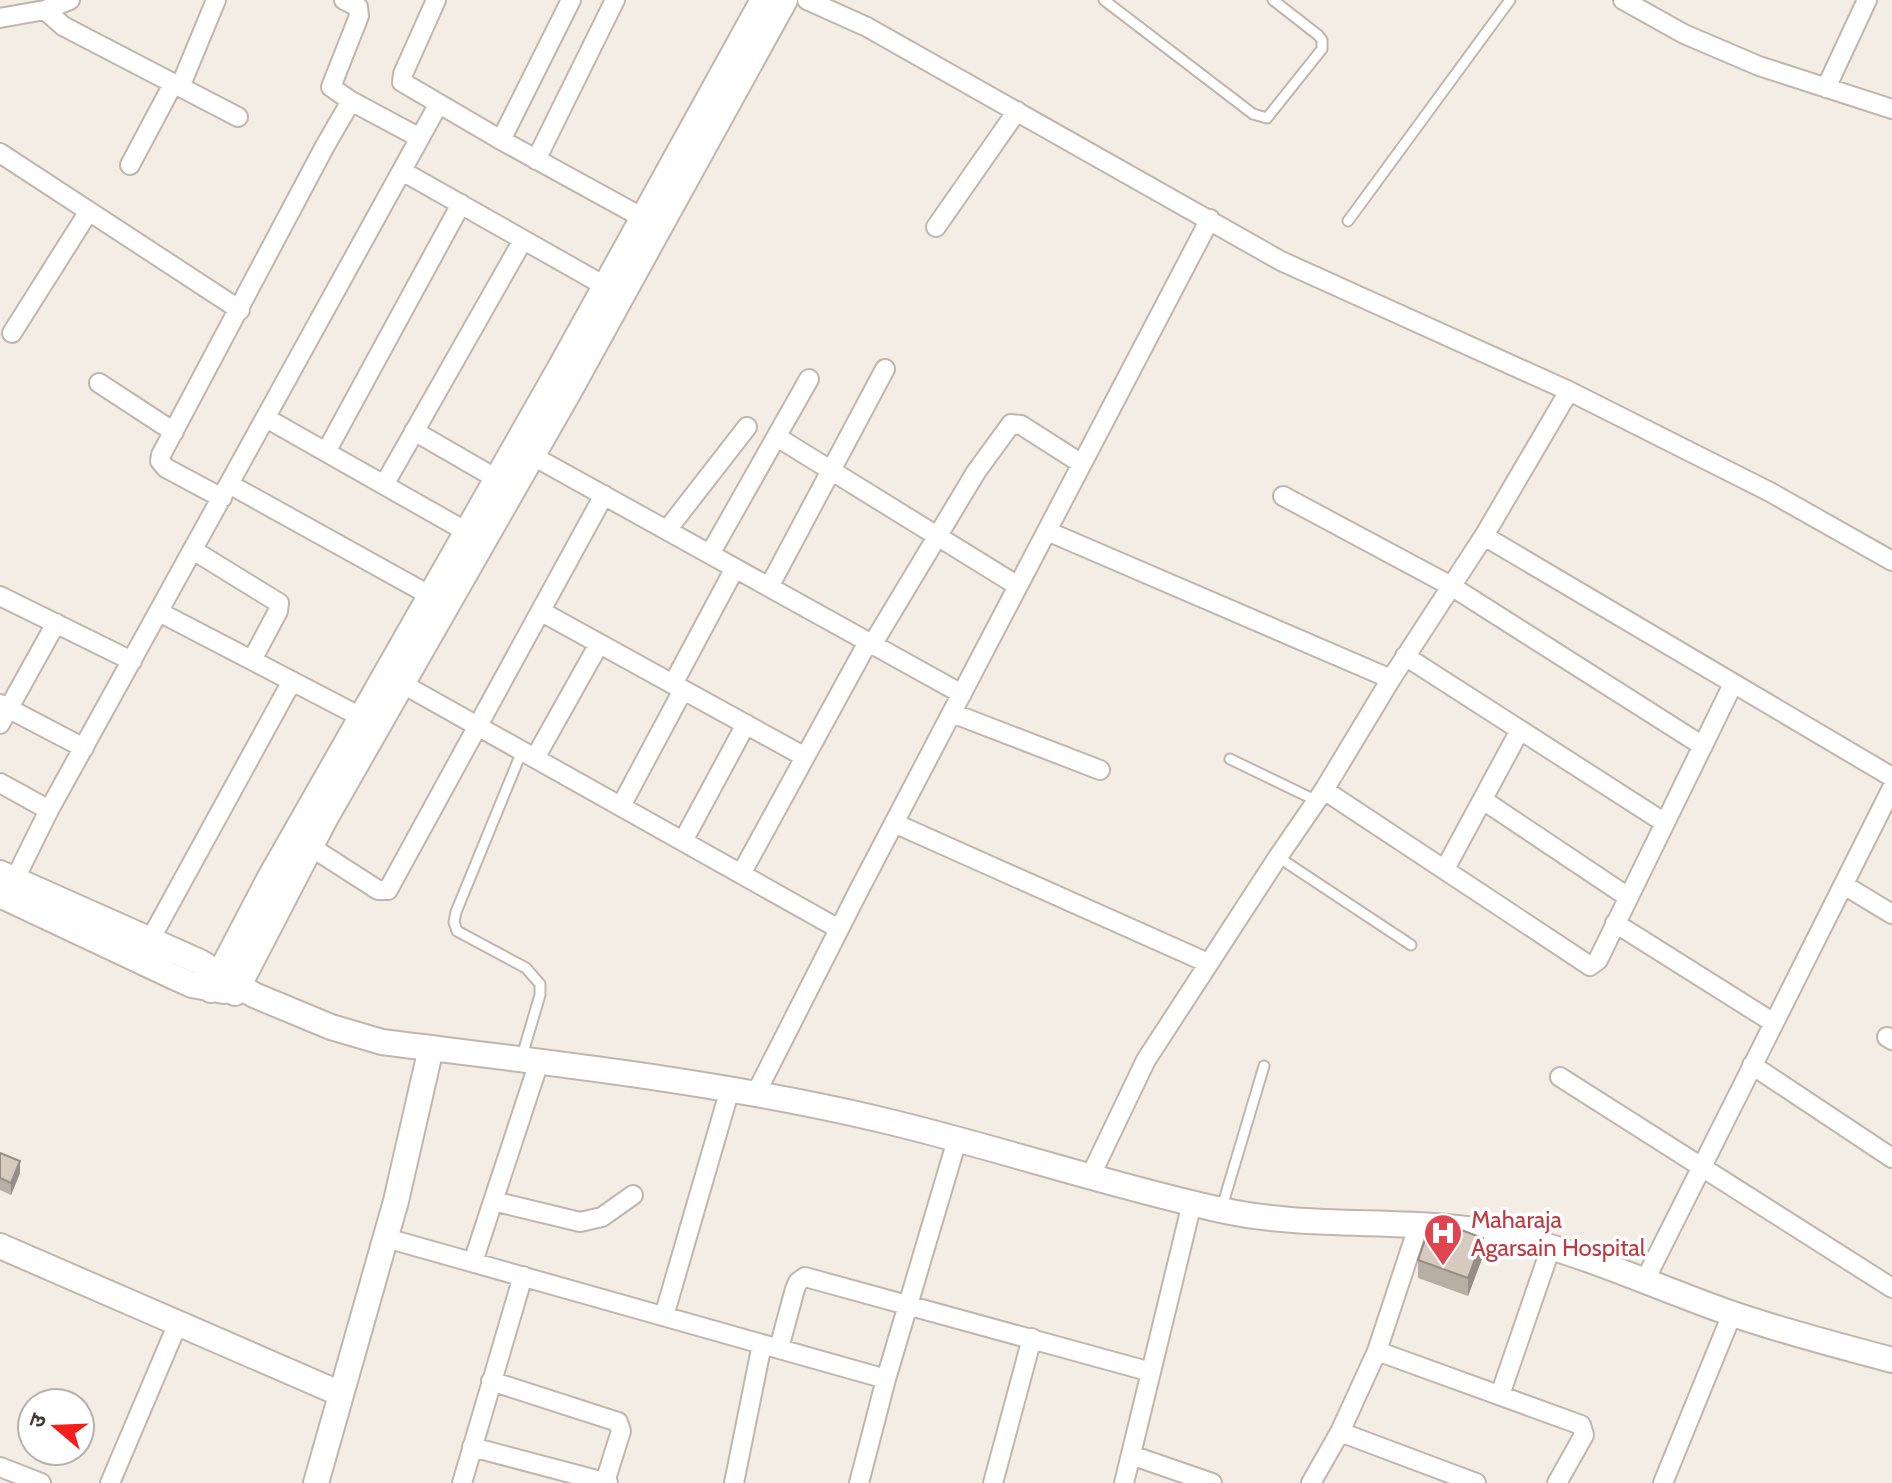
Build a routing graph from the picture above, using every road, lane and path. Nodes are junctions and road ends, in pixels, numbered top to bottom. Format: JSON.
{"nodes":[{"id":1,"x":70,"y":0,"type":"edge"},
{"id":2,"x":216,"y":0,"type":"edge"},
{"id":3,"x":344,"y":0,"type":"edge"},
{"id":4,"x":436,"y":0,"type":"edge"},
{"id":5,"x":571,"y":0,"type":"edge"},
{"id":6,"x":615,"y":0,"type":"edge"},
{"id":7,"x":763,"y":0,"type":"edge"},
{"id":8,"x":785,"y":0,"type":"edge"},
{"id":9,"x":807,"y":0,"type":"edge"},
{"id":10,"x":1104,"y":0,"type":"edge"},
{"id":11,"x":1273,"y":0,"type":"edge"},
{"id":12,"x":1510,"y":0,"type":"edge"},
{"id":13,"x":1623,"y":0,"type":"edge"},
{"id":14,"x":1867,"y":0,"type":"edge"},
{"id":15,"x":45,"y":10,"type":"junction"},
{"id":16,"x":0,"y":18,"type":"edge"},
{"id":17,"x":177,"y":85,"type":"junction"},
{"id":18,"x":1826,"y":88,"type":"junction"},
{"id":19,"x":351,"y":101,"type":"junction"},
{"id":20,"x":438,"y":105,"type":"junction"},
{"id":21,"x":1892,"y":109,"type":"edge"},
{"id":22,"x":1017,"y":111,"type":"junction"},
{"id":23,"x":238,"y":117,"type":"dead end"},
{"id":24,"x":420,"y":138,"type":"junction"},
{"id":25,"x":501,"y":140,"type":"junction"},
{"id":26,"x":0,"y":153,"type":"edge"},
{"id":27,"x":536,"y":160,"type":"junction"},
{"id":28,"x":130,"y":165,"type":"dead end"},
{"id":29,"x":402,"y":171,"type":"junction"},
{"id":30,"x":461,"y":204,"type":"junction"},
{"id":31,"x":89,"y":211,"type":"junction"},
{"id":32,"x":1210,"y":219,"type":"junction"},
{"id":33,"x":1348,"y":221,"type":"dead end"},
{"id":34,"x":652,"y":222,"type":"junction"},
{"id":35,"x":936,"y":227,"type":"dead end"},
{"id":36,"x":523,"y":240,"type":"junction"},
{"id":37,"x":605,"y":286,"type":"junction"},
{"id":38,"x":240,"y":310,"type":"junction"},
{"id":39,"x":12,"y":333,"type":"dead end"},
{"id":40,"x":885,"y":369,"type":"dead end"},
{"id":41,"x":809,"y":379,"type":"dead end"},
{"id":42,"x":99,"y":383,"type":"dead end"},
{"id":43,"x":1569,"y":391,"type":"junction"},
{"id":44,"x":266,"y":418,"type":"junction"},
{"id":45,"x":747,"y":427,"type":"dead end"},
{"id":46,"x":414,"y":431,"type":"junction"},
{"id":47,"x":174,"y":432,"type":"junction"},
{"id":48,"x":777,"y":437,"type":"junction"},
{"id":49,"x":524,"y":451,"type":"junction"},
{"id":50,"x":326,"y":452,"type":"junction"},
{"id":51,"x":1082,"y":464,"type":"junction"},
{"id":52,"x":831,"y":471,"type":"junction"},
{"id":53,"x":497,"y":479,"type":"junction"},
{"id":54,"x":384,"y":485,"type":"junction"},
{"id":55,"x":225,"y":491,"type":"junction"},
{"id":56,"x":604,"y":495,"type":"junction"},
{"id":57,"x":1283,"y":496,"type":"dead end"},
{"id":58,"x":667,"y":530,"type":"junction"},
{"id":59,"x":1047,"y":531,"type":"junction"},
{"id":60,"x":467,"y":532,"type":"junction"},
{"id":61,"x":937,"y":535,"type":"junction"},
{"id":62,"x":1484,"y":536,"type":"junction"},
{"id":63,"x":193,"y":550,"type":"junction"},
{"id":64,"x":710,"y":554,"type":"junction"},
{"id":65,"x":1892,"y":561,"type":"edge"},
{"id":66,"x":735,"y":568,"type":"junction"},
{"id":67,"x":1018,"y":586,"type":"junction"},
{"id":68,"x":1451,"y":586,"type":"junction"},
{"id":69,"x":769,"y":587,"type":"junction"},
{"id":70,"x":0,"y":596,"type":"edge"},
{"id":71,"x":431,"y":596,"type":"junction"},
{"id":72,"x":159,"y":612,"type":"junction"},
{"id":73,"x":542,"y":612,"type":"junction"},
{"id":74,"x":56,"y":623,"type":"junction"},
{"id":75,"x":870,"y":643,"type":"junction"},
{"id":76,"x":599,"y":644,"type":"junction"},
{"id":77,"x":1405,"y":656,"type":"junction"},
{"id":78,"x":252,"y":660,"type":"junction"},
{"id":79,"x":132,"y":661,"type":"junction"},
{"id":80,"x":394,"y":679,"type":"junction"},
{"id":81,"x":1391,"y":679,"type":"junction"},
{"id":82,"x":292,"y":681,"type":"junction"},
{"id":83,"x":1733,"y":684,"type":"junction"},
{"id":84,"x":678,"y":687,"type":"junction"},
{"id":85,"x":962,"y":694,"type":"junction"},
{"id":86,"x":3,"y":712,"type":"edge"},
{"id":87,"x":952,"y":713,"type":"junction"},
{"id":88,"x":361,"y":717,"type":"junction"},
{"id":89,"x":746,"y":724,"type":"junction"},
{"id":90,"x":478,"y":726,"type":"junction"},
{"id":91,"x":1520,"y":730,"type":"junction"},
{"id":92,"x":1703,"y":746,"type":"junction"},
{"id":93,"x":84,"y":748,"type":"junction"},
{"id":94,"x":529,"y":755,"type":"junction"},
{"id":95,"x":805,"y":757,"type":"junction"},
{"id":96,"x":1230,"y":759,"type":"dead end"},
{"id":97,"x":1100,"y":770,"type":"dead end"},
{"id":98,"x":1892,"y":777,"type":"edge"},
{"id":99,"x":0,"y":783,"type":"edge"},
{"id":100,"x":1892,"y":788,"type":"edge"},
{"id":101,"x":1320,"y":796,"type":"junction"},
{"id":102,"x":1483,"y":800,"type":"junction"},
{"id":103,"x":621,"y":806,"type":"junction"},
{"id":104,"x":49,"y":810,"type":"junction"},
{"id":105,"x":894,"y":823,"type":"junction"},
{"id":106,"x":1665,"y":823,"type":"junction"},
{"id":107,"x":683,"y":841,"type":"junction"},
{"id":108,"x":311,"y":847,"type":"junction"},
{"id":109,"x":1278,"y":857,"type":"junction"},
{"id":110,"x":1445,"y":869,"type":"junction"},
{"id":111,"x":741,"y":874,"type":"junction"},
{"id":112,"x":1844,"y":885,"type":"junction"},
{"id":113,"x":5,"y":887,"type":"edge"},
{"id":114,"x":1628,"y":897,"type":"junction"},
{"id":115,"x":1892,"y":914,"type":"edge"},
{"id":116,"x":1615,"y":923,"type":"junction"},
{"id":117,"x":839,"y":929,"type":"junction"},
{"id":118,"x":150,"y":940,"type":"junction"},
{"id":119,"x":1411,"y":945,"type":"dead end"},
{"id":120,"x":1208,"y":963,"type":"junction"},
{"id":121,"x":232,"y":987,"type":"junction"},
{"id":122,"x":1774,"y":1023,"type":"junction"},
{"id":123,"x":431,"y":1048,"type":"junction"},
{"id":124,"x":530,"y":1061,"type":"junction"},
{"id":125,"x":1752,"y":1065,"type":"junction"},
{"id":126,"x":1264,"y":1066,"type":"dead end"},
{"id":127,"x":1560,"y":1077,"type":"dead end"},
{"id":128,"x":730,"y":1089,"type":"junction"},
{"id":129,"x":756,"y":1093,"type":"junction"},
{"id":130,"x":957,"y":1140,"type":"junction"},
{"id":131,"x":1892,"y":1158,"type":"edge"},
{"id":132,"x":1701,"y":1166,"type":"junction"},
{"id":133,"x":1090,"y":1177,"type":"junction"},
{"id":134,"x":633,"y":1195,"type":"dead end"},
{"id":135,"x":493,"y":1201,"type":"junction"},
{"id":136,"x":1192,"y":1203,"type":"junction"},
{"id":137,"x":1221,"y":1210,"type":"junction"},
{"id":138,"x":1419,"y":1224,"type":"junction"},
{"id":139,"x":386,"y":1238,"type":"junction"},
{"id":140,"x":0,"y":1246,"type":"edge"},
{"id":141,"x":1551,"y":1247,"type":"junction"},
{"id":142,"x":473,"y":1262,"type":"junction"},
{"id":143,"x":523,"y":1276,"type":"junction"},
{"id":144,"x":1644,"y":1282,"type":"junction"},
{"id":145,"x":1892,"y":1288,"type":"edge"},
{"id":146,"x":909,"y":1305,"type":"junction"},
{"id":147,"x":1732,"y":1314,"type":"junction"},
{"id":148,"x":664,"y":1316,"type":"junction"},
{"id":149,"x":178,"y":1323,"type":"junction"},
{"id":150,"x":1032,"y":1338,"type":"junction"},
{"id":151,"x":770,"y":1346,"type":"junction"},
{"id":152,"x":1377,"y":1351,"type":"junction"},
{"id":153,"x":1892,"y":1360,"type":"edge"},
{"id":154,"x":1151,"y":1372,"type":"junction"},
{"id":155,"x":886,"y":1379,"type":"junction"},
{"id":156,"x":491,"y":1381,"type":"junction"},
{"id":157,"x":341,"y":1394,"type":"junction"},
{"id":158,"x":1500,"y":1395,"type":"junction"},
{"id":159,"x":1340,"y":1432,"type":"junction"},
{"id":160,"x":472,"y":1447,"type":"junction"},
{"id":161,"x":1131,"y":1455,"type":"junction"},
{"id":162,"x":0,"y":1467,"type":"edge"},
{"id":163,"x":41,"y":1483,"type":"edge"},
{"id":164,"x":110,"y":1483,"type":"edge"},
{"id":165,"x":316,"y":1483,"type":"edge"},
{"id":166,"x":462,"y":1483,"type":"edge"},
{"id":167,"x":607,"y":1483,"type":"edge"},
{"id":168,"x":734,"y":1483,"type":"edge"},
{"id":169,"x":859,"y":1483,"type":"edge"},
{"id":170,"x":993,"y":1483,"type":"edge"},
{"id":171,"x":1124,"y":1483,"type":"edge"},
{"id":172,"x":1212,"y":1483,"type":"edge"},
{"id":173,"x":1311,"y":1483,"type":"edge"},
{"id":174,"x":1476,"y":1483,"type":"edge"},
{"id":175,"x":1557,"y":1483,"type":"edge"},
{"id":176,"x":1663,"y":1483,"type":"edge"}],
"edges":[{"from":1,"to":15,"type":"street"},
{"from":2,"to":17,"type":"street"},
{"from":3,"to":19,"type":"street"},
{"from":4,"to":20,"type":"street"},
{"from":5,"to":25,"type":"street"},
{"from":6,"to":27,"type":"street"},
{"from":7,"to":34,"type":"street"},
{"from":8,"to":34,"type":"street"},
{"from":9,"to":22,"type":"street"},
{"from":10,"to":11,"type":"lane"},
{"from":12,"to":33,"type":"lane"},
{"from":13,"to":18,"type":"street"},
{"from":14,"to":18,"type":"street"},
{"from":15,"to":16,"type":"street"},
{"from":15,"to":17,"type":"street"},
{"from":17,"to":23,"type":"street"},
{"from":17,"to":28,"type":"street"},
{"from":18,"to":21,"type":"street"},
{"from":19,"to":24,"type":"street"},
{"from":19,"to":38,"type":"street"},
{"from":20,"to":24,"type":"street"},
{"from":20,"to":25,"type":"street"},
{"from":22,"to":32,"type":"street"},
{"from":22,"to":35,"type":"street"},
{"from":24,"to":29,"type":"street"},
{"from":25,"to":27,"type":"street"},
{"from":26,"to":31,"type":"street"},
{"from":27,"to":34,"type":"street"},
{"from":29,"to":30,"type":"street"},
{"from":29,"to":44,"type":"street"},
{"from":30,"to":36,"type":"street"},
{"from":30,"to":50,"type":"street"},
{"from":31,"to":38,"type":"street"},
{"from":31,"to":39,"type":"street"},
{"from":32,"to":43,"type":"street"},
{"from":32,"to":51,"type":"street"},
{"from":34,"to":37,"type":"street"},
{"from":34,"to":49,"type":"street"},
{"from":36,"to":37,"type":"street"},
{"from":36,"to":46,"type":"street"},
{"from":37,"to":49,"type":"street"},
{"from":38,"to":47,"type":"street"},
{"from":40,"to":52,"type":"street"},
{"from":41,"to":48,"type":"street"},
{"from":42,"to":47,"type":"street"},
{"from":43,"to":62,"type":"street"},
{"from":43,"to":65,"type":"street"},
{"from":44,"to":50,"type":"street"},
{"from":44,"to":55,"type":"street"},
{"from":45,"to":58,"type":"street"},
{"from":46,"to":53,"type":"street"},
{"from":46,"to":54,"type":"street"},
{"from":47,"to":55,"type":"street"},
{"from":48,"to":52,"type":"street"},
{"from":48,"to":64,"type":"street"},
{"from":49,"to":53,"type":"street"},
{"from":49,"to":56,"type":"street"},
{"from":49,"to":80,"type":"street"},
{"from":50,"to":54,"type":"street"},
{"from":51,"to":59,"type":"street"},
{"from":51,"to":61,"type":"street"},
{"from":52,"to":61,"type":"street"},
{"from":52,"to":69,"type":"street"},
{"from":53,"to":60,"type":"street"},
{"from":54,"to":60,"type":"street"},
{"from":55,"to":63,"type":"street"},
{"from":55,"to":71,"type":"street"},
{"from":56,"to":58,"type":"street"},
{"from":56,"to":73,"type":"street"},
{"from":57,"to":68,"type":"street"},
{"from":58,"to":64,"type":"street"},
{"from":59,"to":67,"type":"street"},
{"from":59,"to":81,"type":"street"},
{"from":60,"to":71,"type":"street"},
{"from":61,"to":67,"type":"street"},
{"from":61,"to":75,"type":"street"},
{"from":62,"to":68,"type":"street"},
{"from":62,"to":83,"type":"street"},
{"from":63,"to":72,"type":"street"},
{"from":63,"to":78,"type":"street"},
{"from":64,"to":66,"type":"street"},
{"from":66,"to":69,"type":"street"},
{"from":66,"to":84,"type":"street"},
{"from":67,"to":85,"type":"street"},
{"from":68,"to":77,"type":"street"},
{"from":68,"to":92,"type":"street"},
{"from":69,"to":75,"type":"street"},
{"from":70,"to":74,"type":"street"},
{"from":71,"to":80,"type":"street"},
{"from":72,"to":78,"type":"street"},
{"from":72,"to":79,"type":"street"},
{"from":73,"to":76,"type":"street"},
{"from":73,"to":90,"type":"street"},
{"from":74,"to":79,"type":"street"},
{"from":74,"to":86,"type":"street"},
{"from":75,"to":85,"type":"street"},
{"from":75,"to":95,"type":"street"},
{"from":76,"to":84,"type":"street"},
{"from":76,"to":94,"type":"street"},
{"from":77,"to":81,"type":"street"},
{"from":77,"to":91,"type":"street"},
{"from":78,"to":82,"type":"street"},
{"from":79,"to":93,"type":"street"},
{"from":80,"to":88,"type":"street"},
{"from":80,"to":90,"type":"street"},
{"from":80,"to":108,"type":"street"},
{"from":81,"to":101,"type":"street"},
{"from":82,"to":88,"type":"street"},
{"from":82,"to":118,"type":"street"},
{"from":83,"to":92,"type":"street"},
{"from":83,"to":98,"type":"street"},
{"from":84,"to":89,"type":"street"},
{"from":84,"to":103,"type":"street"},
{"from":85,"to":87,"type":"street"},
{"from":86,"to":93,"type":"street"},
{"from":87,"to":97,"type":"street"},
{"from":87,"to":105,"type":"street"},
{"from":88,"to":121,"type":"street"},
{"from":89,"to":95,"type":"street"},
{"from":89,"to":107,"type":"street"},
{"from":90,"to":94,"type":"street"},
{"from":90,"to":108,"type":"street"},
{"from":91,"to":102,"type":"street"},
{"from":91,"to":106,"type":"street"},
{"from":92,"to":106,"type":"street"},
{"from":93,"to":104,"type":"street"},
{"from":94,"to":103,"type":"street"},
{"from":94,"to":124,"type":"lane"},
{"from":95,"to":111,"type":"street"},
{"from":96,"to":101,"type":"lane"},
{"from":99,"to":104,"type":"street"},
{"from":100,"to":112,"type":"street"},
{"from":101,"to":109,"type":"street"},
{"from":101,"to":110,"type":"street"},
{"from":102,"to":110,"type":"street"},
{"from":102,"to":114,"type":"street"},
{"from":103,"to":107,"type":"street"},
{"from":104,"to":113,"type":"street"},
{"from":105,"to":117,"type":"street"},
{"from":105,"to":120,"type":"street"},
{"from":106,"to":114,"type":"street"},
{"from":107,"to":111,"type":"street"},
{"from":108,"to":121,"type":"street"},
{"from":109,"to":119,"type":"lane"},
{"from":109,"to":120,"type":"street"},
{"from":110,"to":116,"type":"street"},
{"from":111,"to":117,"type":"street"},
{"from":112,"to":115,"type":"street"},
{"from":112,"to":122,"type":"street"},
{"from":113,"to":118,"type":"street"},
{"from":113,"to":121,"type":"street"},
{"from":114,"to":116,"type":"street"},
{"from":116,"to":122,"type":"street"},
{"from":117,"to":129,"type":"street"},
{"from":118,"to":121,"type":"street"},
{"from":120,"to":133,"type":"street"},
{"from":121,"to":123,"type":"street"},
{"from":122,"to":125,"type":"street"},
{"from":123,"to":124,"type":"street"},
{"from":123,"to":139,"type":"street"},
{"from":124,"to":128,"type":"street"},
{"from":124,"to":135,"type":"street"},
{"from":125,"to":131,"type":"street"},
{"from":125,"to":132,"type":"street"},
{"from":126,"to":137,"type":"lane"},
{"from":127,"to":132,"type":"street"},
{"from":128,"to":129,"type":"street"},
{"from":128,"to":148,"type":"street"},
{"from":129,"to":130,"type":"street"},
{"from":130,"to":133,"type":"street"},
{"from":130,"to":146,"type":"street"},
{"from":132,"to":144,"type":"street"},
{"from":132,"to":145,"type":"street"},
{"from":133,"to":136,"type":"street"},
{"from":134,"to":135,"type":"street"},
{"from":135,"to":142,"type":"street"},
{"from":136,"to":137,"type":"street"},
{"from":136,"to":154,"type":"street"},
{"from":137,"to":138,"type":"street"},
{"from":138,"to":141,"type":"street"},
{"from":138,"to":152,"type":"street"},
{"from":139,"to":142,"type":"street"},
{"from":139,"to":157,"type":"street"},
{"from":140,"to":149,"type":"street"},
{"from":141,"to":144,"type":"street"},
{"from":141,"to":158,"type":"street"},
{"from":142,"to":143,"type":"street"},
{"from":143,"to":148,"type":"street"},
{"from":143,"to":156,"type":"street"},
{"from":144,"to":147,"type":"street"},
{"from":146,"to":150,"type":"street"},
{"from":146,"to":151,"type":"street"},
{"from":146,"to":155,"type":"street"},
{"from":147,"to":153,"type":"street"},
{"from":147,"to":176,"type":"street"},
{"from":148,"to":151,"type":"street"},
{"from":149,"to":157,"type":"street"},
{"from":149,"to":164,"type":"street"},
{"from":150,"to":154,"type":"street"},
{"from":150,"to":170,"type":"street"},
{"from":151,"to":155,"type":"street"},
{"from":151,"to":168,"type":"street"},
{"from":152,"to":158,"type":"street"},
{"from":152,"to":159,"type":"street"},
{"from":154,"to":161,"type":"street"},
{"from":155,"to":169,"type":"street"},
{"from":156,"to":160,"type":"street"},
{"from":156,"to":167,"type":"street"},
{"from":157,"to":165,"type":"street"},
{"from":158,"to":175,"type":"street"},
{"from":159,"to":173,"type":"street"},
{"from":159,"to":174,"type":"street"},
{"from":160,"to":166,"type":"street"},
{"from":160,"to":167,"type":"street"},
{"from":161,"to":171,"type":"street"},
{"from":161,"to":172,"type":"street"},
{"from":162,"to":163,"type":"street"}]}
